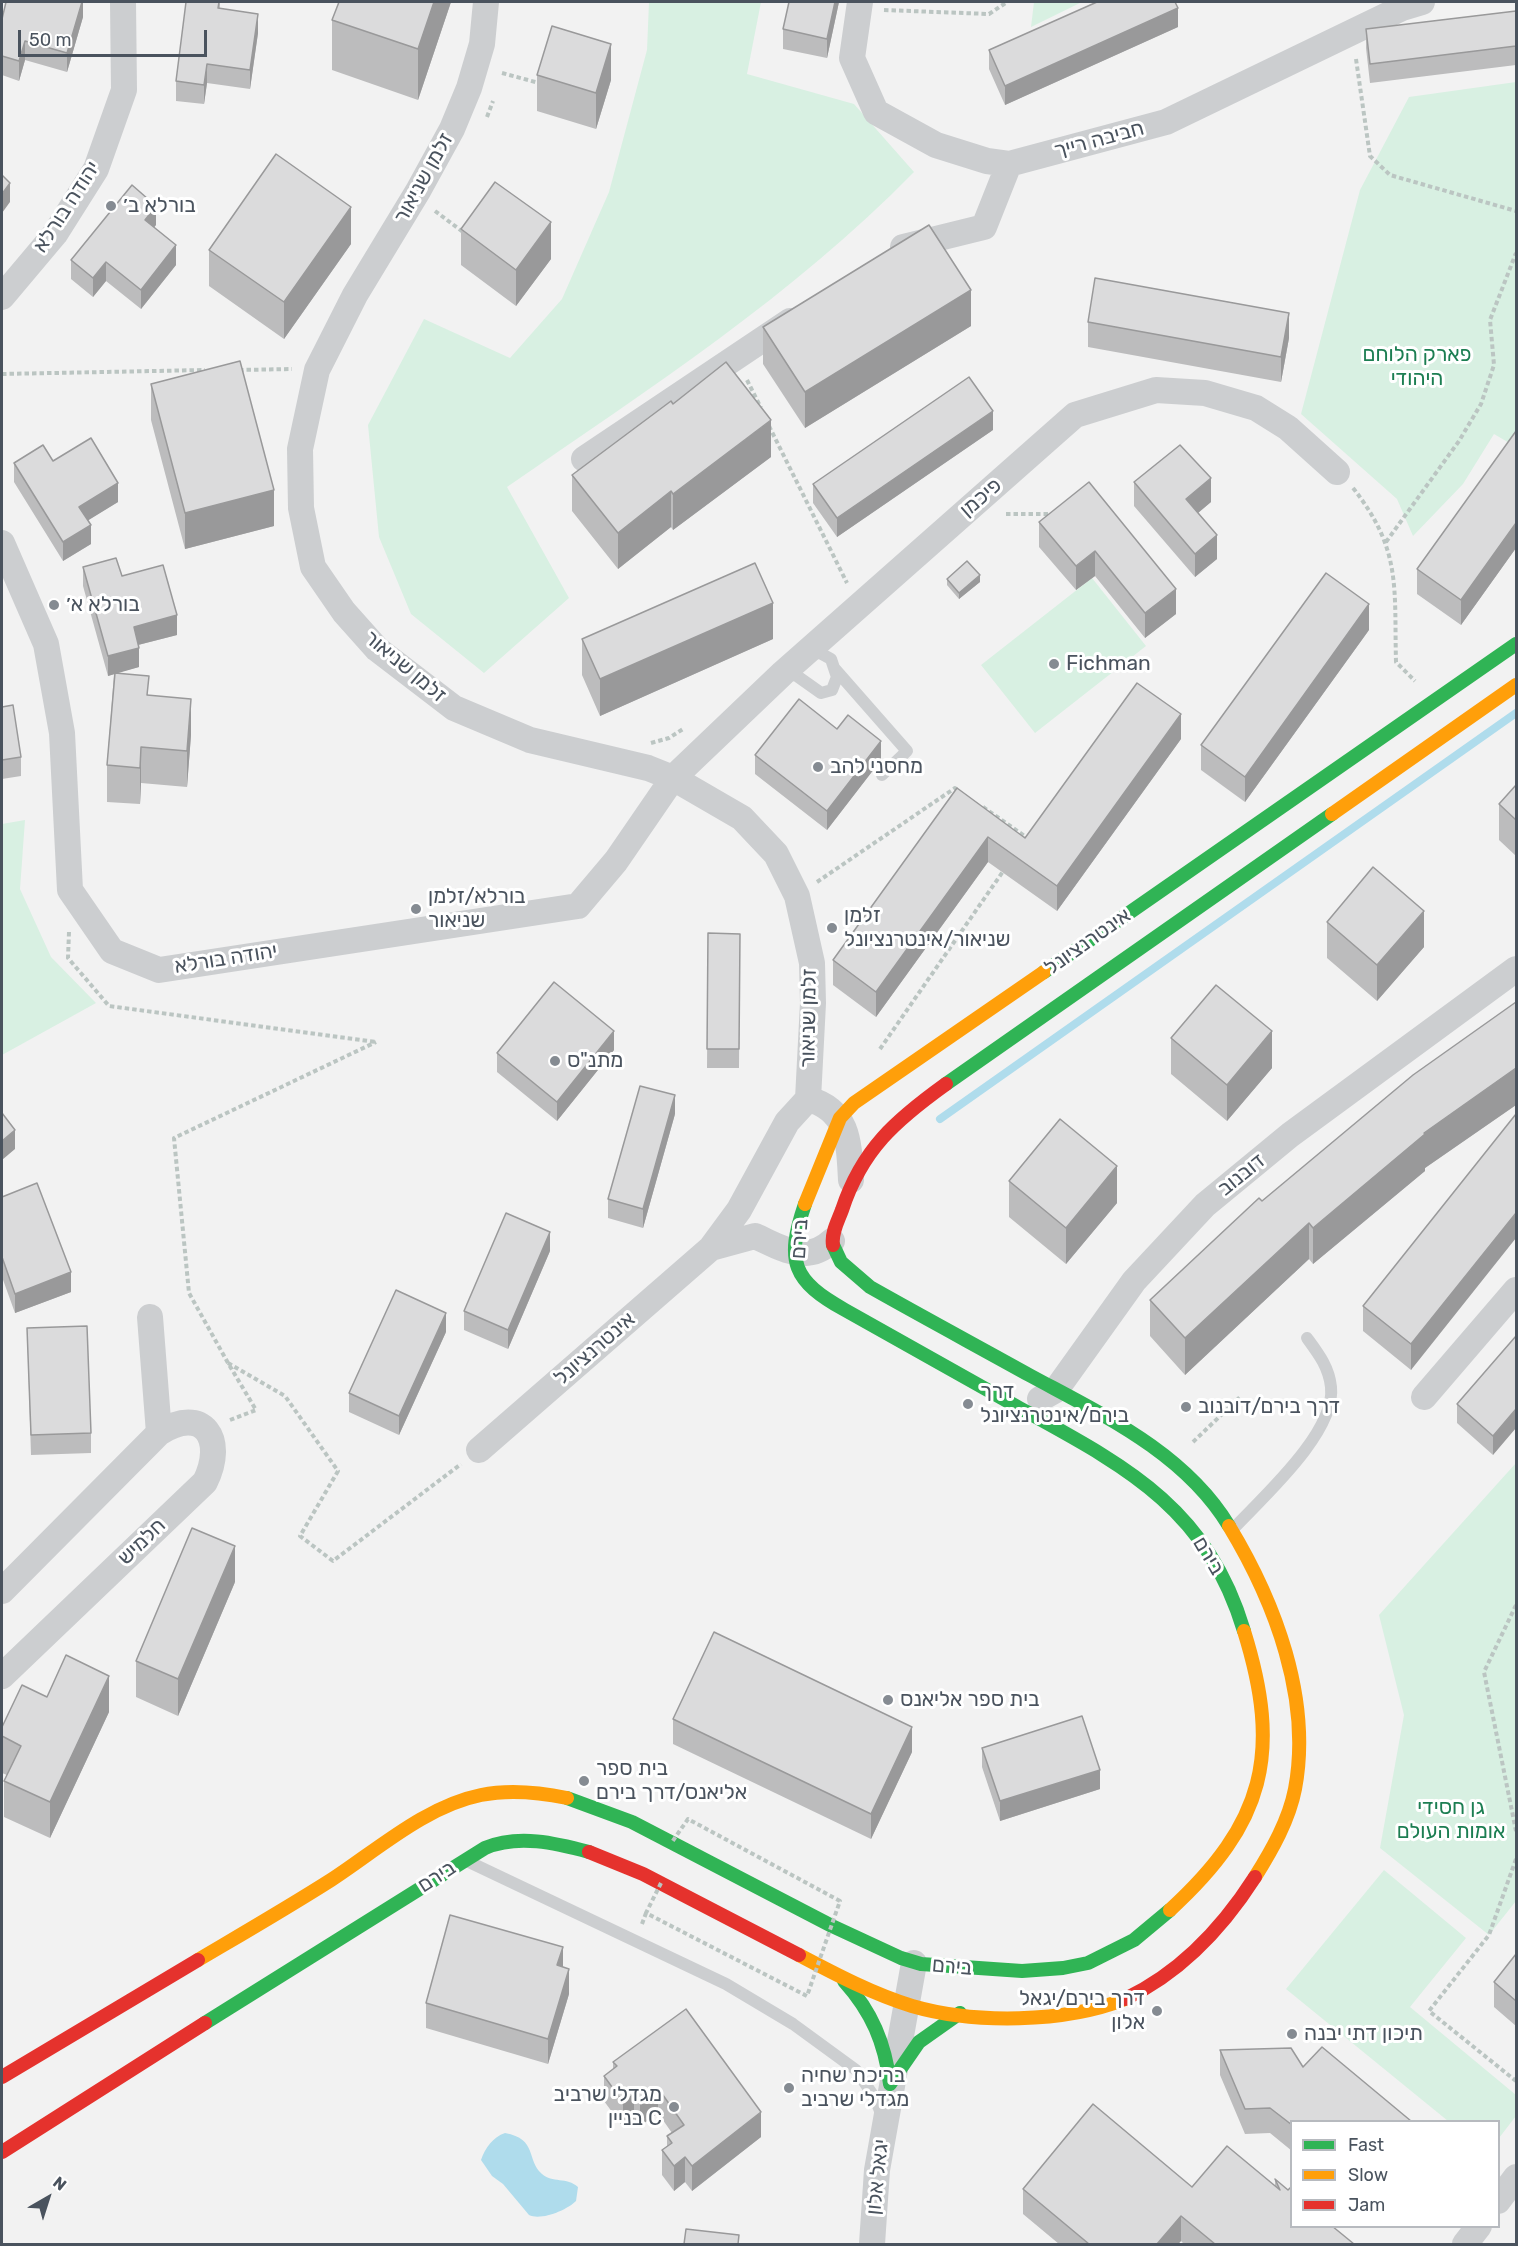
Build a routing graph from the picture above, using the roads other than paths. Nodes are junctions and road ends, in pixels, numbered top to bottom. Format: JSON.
{"nodes":[{"id":1,"x":123,"y":2,"type":"edge"},
{"id":2,"x":486,"y":2,"type":"edge"},
{"id":3,"x":1422,"y":2,"type":"edge"},
{"id":4,"x":859,"y":5,"type":"edge"},
{"id":5,"x":1009,"y":164,"type":"junction"},
{"id":6,"x":884,"y":256,"type":"edge"},
{"id":7,"x":2,"y":297,"type":"edge"},
{"id":8,"x":805,"y":310,"type":"edge"},
{"id":9,"x":584,"y":459,"type":"dead end"},
{"id":10,"x":1344,"y":478,"type":"road end"},
{"id":11,"x":2,"y":543,"type":"edge"},
{"id":12,"x":1516,"y":644,"type":"edge"},
{"id":13,"x":804,"y":654,"type":"junction"},
{"id":14,"x":835,"y":669,"type":"junction"},
{"id":15,"x":783,"y":673,"type":"junction"},
{"id":16,"x":1516,"y":685,"type":"edge"},
{"id":17,"x":882,"y":775,"type":"dead end"},
{"id":18,"x":673,"y":778,"type":"junction"},
{"id":19,"x":1516,"y":969,"type":"edge"},
{"id":20,"x":808,"y":1099,"type":"junction"},
{"id":21,"x":840,"y":1118,"type":"junction"},
{"id":22,"x":851,"y":1180,"type":"junction"},
{"id":23,"x":739,"y":1210,"type":"junction"},
{"id":24,"x":755,"y":1236,"type":"junction"},
{"id":25,"x":832,"y":1241,"type":"junction"},
{"id":26,"x":711,"y":1248,"type":"junction"},
{"id":27,"x":795,"y":1254,"type":"junction"},
{"id":28,"x":1516,"y":1290,"type":"edge"},
{"id":29,"x":150,"y":1317,"type":"dead end"},
{"id":30,"x":1307,"y":1338,"type":"dead end"},
{"id":31,"x":1056,"y":1390,"type":"junction"},
{"id":32,"x":1424,"y":1397,"type":"dead end"},
{"id":33,"x":1002,"y":1398,"type":"junction"},
{"id":34,"x":159,"y":1433,"type":"junction"},
{"id":35,"x":479,"y":1450,"type":"road end"},
{"id":36,"x":1233,"y":1529,"type":"junction"},
{"id":37,"x":4,"y":1581,"type":"edge"},
{"id":38,"x":2,"y":1676,"type":"edge"},
{"id":39,"x":463,"y":1860,"type":"junction"},
{"id":40,"x":914,"y":1963,"type":"junction"},
{"id":41,"x":836,"y":1974,"type":"junction"},
{"id":42,"x":907,"y":2004,"type":"junction"},
{"id":43,"x":960,"y":2013,"type":"junction"},
{"id":44,"x":2,"y":2077,"type":"edge"},
{"id":45,"x":890,"y":2084,"type":"junction"},
{"id":46,"x":884,"y":2122,"type":"junction"},
{"id":47,"x":2,"y":2152,"type":"edge"},
{"id":48,"x":1516,"y":2177,"type":"edge"},
{"id":49,"x":1500,"y":2197,"type":"edge"},
{"id":50,"x":1477,"y":2228,"type":"edge"},
{"id":51,"x":872,"y":2244,"type":"edge"},
{"id":52,"x":1465,"y":2244,"type":"edge"}],
"edges":[{"from":1,"to":7,"type":"street","name":"יהודה בורלא"},
{"from":2,"to":18,"type":"street","name":"זלמן שניאור"},
{"from":3,"to":5,"type":"street","name":"חביבה רייך"},
{"from":4,"to":5,"type":"street","name":"חביבה רייך"},
{"from":5,"to":6,"type":"street"},
{"from":8,"to":9,"type":"street"},
{"from":10,"to":13,"type":"street","name":"פיכמן"},
{"from":11,"to":18,"type":"street","name":"יהודה בורלא"},
{"from":12,"to":21,"type":"street","name":"אינטרנציונל"},
{"from":13,"to":14,"type":"lane"},
{"from":13,"to":15,"type":"street","name":"פיכמן"},
{"from":14,"to":15,"type":"lane"},
{"from":14,"to":17,"type":"lane"},
{"from":15,"to":18,"type":"street","name":"פיכמן"},
{"from":16,"to":22,"type":"street","name":"אינטרנציונל"},
{"from":18,"to":20,"type":"street","name":"זלמן שניאור"},
{"from":19,"to":31,"type":"street","name":"דובנוב"},
{"from":20,"to":21,"type":"street"},
{"from":20,"to":23,"type":"street","name":"אינטרנציונל"},
{"from":21,"to":22,"type":"street"},
{"from":21,"to":27,"type":"street","name":"בירם"},
{"from":22,"to":25,"type":"street","name":"אינטרנציונל"},
{"from":23,"to":24,"type":"street"},
{"from":23,"to":26,"type":"street","name":"אינטרנציונל"},
{"from":24,"to":26,"type":"street","name":"אינטרנציונל"},
{"from":24,"to":27,"type":"street"},
{"from":25,"to":27,"type":"street"},
{"from":25,"to":31,"type":"street","name":"בירם"},
{"from":26,"to":35,"type":"street","name":"אינטרנציונל"},
{"from":27,"to":33,"type":"street","name":"בירם"},
{"from":28,"to":32,"type":"street"},
{"from":29,"to":34,"type":"street"},
{"from":30,"to":36,"type":"lane"},
{"from":31,"to":33,"type":"street"},
{"from":31,"to":36,"type":"street","name":"בירם"},
{"from":33,"to":40,"type":"street","name":"בירם"},
{"from":34,"to":37,"type":"street"},
{"from":34,"to":38,"type":"street","name":"חלמיש"},
{"from":36,"to":43,"type":"street","name":"בירם"},
{"from":39,"to":41,"type":"street","name":"בירם"},
{"from":39,"to":46,"type":"lane"},
{"from":39,"to":47,"type":"street","name":"בירם"},
{"from":40,"to":42,"type":"street","name":"בירם"},
{"from":40,"to":44,"type":"street","name":"בירם"},
{"from":41,"to":42,"type":"street","name":"בירם"},
{"from":41,"to":45,"type":"street"},
{"from":42,"to":43,"type":"street","name":"בירם"},
{"from":42,"to":45,"type":"street","name":"יגאל אלון"},
{"from":43,"to":45,"type":"street"},
{"from":45,"to":46,"type":"street","name":"יגאל אלון"},
{"from":46,"to":51,"type":"street","name":"יגאל אלון"},
{"from":48,"to":49,"type":"street"},
{"from":50,"to":52,"type":"street"}]}
